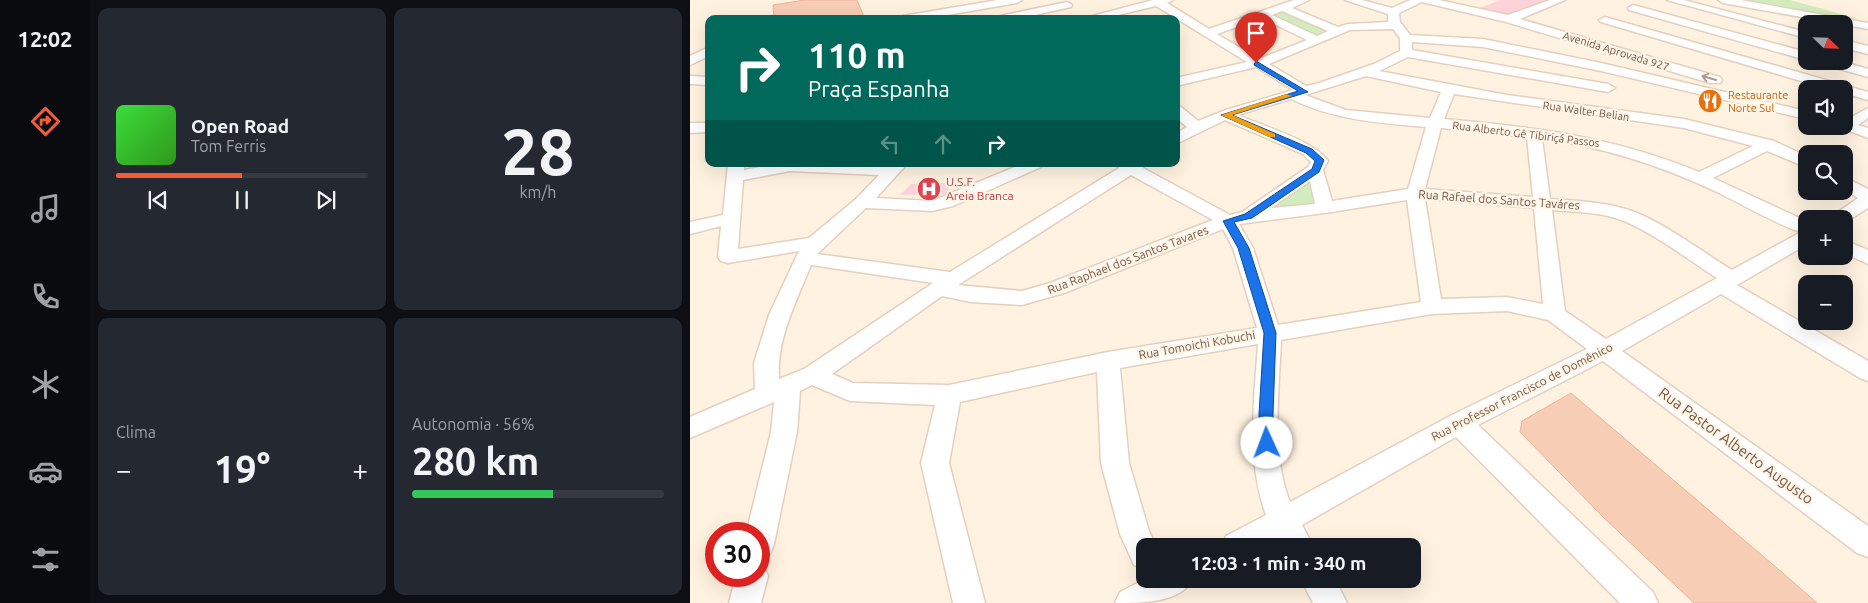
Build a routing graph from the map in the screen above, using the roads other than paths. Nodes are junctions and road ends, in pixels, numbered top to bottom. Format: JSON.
{"nodes":[{"id":1,"x":1018,"y":0,"type":"edge"},
{"id":2,"x":1300,"y":0,"type":"edge"},
{"id":3,"x":1350,"y":0,"type":"edge"},
{"id":4,"x":1419,"y":0,"type":"edge"},
{"id":5,"x":1425,"y":0,"type":"edge"},
{"id":6,"x":1472,"y":0,"type":"edge"},
{"id":7,"x":1560,"y":0,"type":"edge"},
{"id":8,"x":1650,"y":0,"type":"edge"},
{"id":9,"x":1672,"y":0,"type":"edge"},
{"id":10,"x":1723,"y":0,"type":"edge"},
{"id":11,"x":1163,"y":1,"type":"edge"},
{"id":12,"x":1065,"y":3,"type":"edge"},
{"id":13,"x":1816,"y":5,"type":"dead end"},
{"id":14,"x":1282,"y":7,"type":"junction"},
{"id":15,"x":1459,"y":8,"type":"junction"},
{"id":16,"x":1633,"y":8,"type":"junction"},
{"id":17,"x":1262,"y":14,"type":"junction"},
{"id":18,"x":927,"y":15,"type":"edge"},
{"id":19,"x":1016,"y":15,"type":"edge"},
{"id":20,"x":1076,"y":15,"type":"edge"},
{"id":21,"x":1103,"y":15,"type":"edge"},
{"id":22,"x":1806,"y":15,"type":"edge"},
{"id":23,"x":1394,"y":19,"type":"junction"},
{"id":24,"x":1509,"y":19,"type":"junction"},
{"id":25,"x":1868,"y":22,"type":"edge"},
{"id":26,"x":1853,"y":24,"type":"edge"},
{"id":27,"x":1798,"y":26,"type":"edge"},
{"id":28,"x":1581,"y":29,"type":"dead end"},
{"id":29,"x":1183,"y":30,"type":"dead end"},
{"id":30,"x":1203,"y":30,"type":"junction"},
{"id":31,"x":1338,"y":31,"type":"junction"},
{"id":32,"x":1791,"y":31,"type":"junction"},
{"id":33,"x":1798,"y":33,"type":"edge"},
{"id":34,"x":1566,"y":35,"type":"junction"},
{"id":35,"x":1406,"y":38,"type":"junction"},
{"id":36,"x":1317,"y":40,"type":"junction"},
{"id":37,"x":1853,"y":46,"type":"edge"},
{"id":38,"x":705,"y":50,"type":"edge"},
{"id":39,"x":1868,"y":50,"type":"edge"},
{"id":40,"x":690,"y":52,"type":"edge"},
{"id":41,"x":705,"y":52,"type":"edge"},
{"id":42,"x":1406,"y":52,"type":"junction"},
{"id":43,"x":1798,"y":54,"type":"edge"},
{"id":44,"x":690,"y":61,"type":"edge"},
{"id":45,"x":1256,"y":63,"type":"junction"},
{"id":46,"x":1661,"y":64,"type":"junction"},
{"id":47,"x":1853,"y":69,"type":"edge"},
{"id":48,"x":1362,"y":71,"type":"junction"},
{"id":49,"x":1868,"y":73,"type":"edge"},
{"id":50,"x":1640,"y":76,"type":"junction"},
{"id":51,"x":690,"y":80,"type":"edge"},
{"id":52,"x":1811,"y":80,"type":"edge"},
{"id":53,"x":705,"y":81,"type":"edge"},
{"id":54,"x":1180,"y":81,"type":"edge"},
{"id":55,"x":1682,"y":86,"type":"junction"},
{"id":56,"x":1608,"y":88,"type":"junction"},
{"id":57,"x":1449,"y":90,"type":"junction"},
{"id":58,"x":1853,"y":92,"type":"edge"},
{"id":59,"x":1298,"y":93,"type":"junction"},
{"id":60,"x":1868,"y":96,"type":"edge"},
{"id":61,"x":1798,"y":105,"type":"edge"},
{"id":62,"x":1596,"y":112,"type":"junction"},
{"id":63,"x":1868,"y":112,"type":"edge"},
{"id":64,"x":1180,"y":113,"type":"edge"},
{"id":65,"x":1798,"y":113,"type":"edge"},
{"id":66,"x":1225,"y":115,"type":"junction"},
{"id":67,"x":1853,"y":119,"type":"edge"},
{"id":68,"x":1435,"y":123,"type":"junction"},
{"id":69,"x":1853,"y":123,"type":"edge"},
{"id":70,"x":1853,"y":125,"type":"edge"},
{"id":71,"x":1868,"y":126,"type":"edge"},
{"id":72,"x":1196,"y":127,"type":"junction"},
{"id":73,"x":1868,"y":133,"type":"edge"},
{"id":74,"x":1534,"y":134,"type":"junction"},
{"id":75,"x":1180,"y":137,"type":"edge"},
{"id":76,"x":1768,"y":144,"type":"junction"},
{"id":77,"x":1798,"y":158,"type":"edge"},
{"id":78,"x":776,"y":167,"type":"edge"},
{"id":79,"x":842,"y":167,"type":"edge"},
{"id":80,"x":1029,"y":167,"type":"edge"},
{"id":81,"x":1128,"y":167,"type":"edge"},
{"id":82,"x":1135,"y":167,"type":"edge"},
{"id":83,"x":895,"y":168,"type":"edge"},
{"id":84,"x":735,"y":170,"type":"edge"},
{"id":85,"x":1316,"y":170,"type":"junction"},
{"id":86,"x":1699,"y":178,"type":"junction"},
{"id":87,"x":1853,"y":188,"type":"edge"},
{"id":88,"x":1415,"y":193,"type":"junction"},
{"id":89,"x":1868,"y":198,"type":"edge"},
{"id":90,"x":1541,"y":202,"type":"junction"},
{"id":91,"x":862,"y":203,"type":"junction"},
{"id":92,"x":1325,"y":208,"type":"junction"},
{"id":93,"x":1850,"y":210,"type":"edge"},
{"id":94,"x":731,"y":218,"type":"junction"},
{"id":95,"x":1238,"y":218,"type":"junction"},
{"id":96,"x":1798,"y":224,"type":"edge"},
{"id":97,"x":690,"y":228,"type":"edge"},
{"id":98,"x":1798,"y":242,"type":"edge"},
{"id":99,"x":1853,"y":250,"type":"edge"},
{"id":100,"x":809,"y":251,"type":"junction"},
{"id":101,"x":1868,"y":258,"type":"edge"},
{"id":102,"x":1727,"y":282,"type":"junction"},
{"id":103,"x":946,"y":284,"type":"junction"},
{"id":104,"x":1432,"y":307,"type":"junction"},
{"id":105,"x":1555,"y":314,"type":"junction"},
{"id":106,"x":1270,"y":333,"type":"junction"},
{"id":107,"x":1604,"y":350,"type":"junction"},
{"id":108,"x":1108,"y":360,"type":"junction"},
{"id":109,"x":1868,"y":372,"type":"edge"},
{"id":110,"x":812,"y":374,"type":"junction"},
{"id":111,"x":778,"y":390,"type":"junction"},
{"id":112,"x":949,"y":395,"type":"junction"},
{"id":113,"x":1459,"y":424,"type":"junction"},
{"id":114,"x":690,"y":428,"type":"edge"},
{"id":115,"x":1283,"y":521,"type":"junction"},
{"id":116,"x":764,"y":522,"type":"edge"},
{"id":117,"x":1137,"y":538,"type":"edge"},
{"id":118,"x":1252,"y":538,"type":"edge"},
{"id":119,"x":1293,"y":538,"type":"edge"},
{"id":120,"x":1868,"y":543,"type":"edge"},
{"id":121,"x":750,"y":587,"type":"edge"},
{"id":122,"x":1155,"y":588,"type":"edge"},
{"id":123,"x":1323,"y":588,"type":"edge"},
{"id":124,"x":746,"y":603,"type":"edge"},
{"id":125,"x":969,"y":603,"type":"edge"},
{"id":126,"x":1131,"y":603,"type":"edge"},
{"id":127,"x":1332,"y":603,"type":"edge"},
{"id":128,"x":1642,"y":603,"type":"edge"}],
"edges":[{"from":1,"to":18,"type":"street"},
{"from":2,"to":14,"type":"street"},
{"from":3,"to":23,"type":"street"},
{"from":4,"to":23,"type":"street"},
{"from":5,"to":15,"type":"street","name":"Avenida Aprovada 927"},
{"from":6,"to":15,"type":"street"},
{"from":7,"to":24,"type":"street"},
{"from":8,"to":16,"type":"street"},
{"from":9,"to":32,"type":"street"},
{"from":10,"to":22,"type":"street"},
{"from":11,"to":21,"type":"street"},
{"from":11,"to":30,"type":"street","name":"Rua Alberto Gê Tibiriçá Passos"},
{"from":12,"to":19,"type":"street"},
{"from":12,"to":20,"type":"street"},
{"from":13,"to":25,"type":"street"},
{"from":14,"to":17,"type":"street"},
{"from":14,"to":31,"type":"street"},
{"from":15,"to":24,"type":"street","name":"Avenida Aprovada 927"},
{"from":16,"to":43,"type":"street"},
{"from":16,"to":52,"type":"street"},
{"from":17,"to":30,"type":"street"},
{"from":17,"to":36,"type":"street"},
{"from":23,"to":31,"type":"street"},
{"from":23,"to":35,"type":"street"},
{"from":24,"to":34,"type":"street","name":"Avenida Aprovada 927"},
{"from":25,"to":26,"type":"street"},
{"from":27,"to":32,"type":"street"},
{"from":28,"to":34,"type":"street"},
{"from":29,"to":30,"type":"street"},
{"from":30,"to":45,"type":"street","name":"Rua Alberto Gê Tibiriçá Passos"},
{"from":31,"to":36,"type":"street"},
{"from":32,"to":33,"type":"street"},
{"from":34,"to":46,"type":"street","name":"Avenida Aprovada 927"},
{"from":35,"to":42,"type":"street"},
{"from":35,"to":50,"type":"street"},
{"from":36,"to":45,"type":"street"},
{"from":37,"to":39,"type":"street"},
{"from":38,"to":40,"type":"street"},
{"from":41,"to":44,"type":"street"},
{"from":42,"to":48,"type":"street"},
{"from":42,"to":56,"type":"street"},
{"from":45,"to":54,"type":"street"},
{"from":45,"to":59,"type":"street","name":"Rua Alberto Gê Tibiriçá Passos"},
{"from":46,"to":50,"type":"street"},
{"from":46,"to":55,"type":"street"},
{"from":61,"to":46,"type":"street","name":"Avenida Aprovada 927","one_way":true},
{"from":47,"to":49,"type":"street"},
{"from":48,"to":57,"type":"street","name":"Rua Walter Belian"},
{"from":48,"to":59,"type":"street"},
{"from":50,"to":55,"type":"street"},
{"from":50,"to":56,"type":"street"},
{"from":51,"to":53,"type":"street"},
{"from":55,"to":65,"type":"street"},
{"from":56,"to":62,"type":"street"},
{"from":57,"to":62,"type":"street","name":"Rua Walter Belian"},
{"from":57,"to":68,"type":"street"},
{"from":58,"to":60,"type":"street"},
{"from":59,"to":66,"type":"street"},
{"from":59,"to":68,"type":"street","name":"Rua Alberto Gê Tibiriçá Passos"},
{"from":62,"to":76,"type":"street","name":"Rua Walter Belian"},
{"from":63,"to":67,"type":"street"},
{"from":64,"to":72,"type":"street"},
{"from":66,"to":72,"type":"street"},
{"from":66,"to":85,"type":"street"},
{"from":68,"to":74,"type":"street","name":"Rua Alberto Gê Tibiriçá Passos"},
{"from":68,"to":88,"type":"street"},
{"from":69,"to":71,"type":"street"},
{"from":70,"to":73,"type":"street"},
{"from":72,"to":75,"type":"street"},
{"from":74,"to":86,"type":"street","name":"Rua Alberto Gê Tibiriçá Passos"},
{"from":74,"to":90,"type":"street"},
{"from":76,"to":77,"type":"street","name":"Rua Walter Belian"},
{"from":76,"to":86,"type":"street"},
{"from":78,"to":84,"type":"street"},
{"from":79,"to":83,"type":"street"},
{"from":80,"to":91,"type":"street"},
{"from":81,"to":103,"type":"street"},
{"from":82,"to":95,"type":"street"},
{"from":83,"to":91,"type":"street"},
{"from":84,"to":94,"type":"street"},
{"from":85,"to":92,"type":"street"},
{"from":85,"to":95,"type":"street"},
{"from":86,"to":96,"type":"street","name":"Rua Alberto Gê Tibiriçá Passos"},
{"from":87,"to":89,"type":"street"},
{"from":88,"to":90,"type":"street","name":"Rua Rafael dos Santos Taváres"},
{"from":88,"to":92,"type":"street","name":"Rua Rafael dos Santos Taváres"},
{"from":88,"to":104,"type":"street"},
{"from":89,"to":93,"type":"street"},
{"from":90,"to":102,"type":"street","name":"Rua Rafael dos Santos Taváres"},
{"from":90,"to":105,"type":"street"},
{"from":91,"to":100,"type":"street"},
{"from":92,"to":95,"type":"street","name":"Rua Rafael dos Santos Taváres"},
{"from":94,"to":97,"type":"street"},
{"from":94,"to":100,"type":"street"},
{"from":95,"to":103,"type":"street","name":"Rua Raphael dos Santos Tavares"},
{"from":95,"to":106,"type":"street"},
{"from":98,"to":102,"type":"street","name":"Rua Professor Francisco de Domênico"},
{"from":99,"to":101,"type":"street"},
{"from":100,"to":103,"type":"street","name":"Rua Raphael dos Santos Tavares"},
{"from":100,"to":111,"type":"street"},
{"from":102,"to":107,"type":"street","name":"Rua Professor Francisco de Domênico"},
{"from":102,"to":109,"type":"street","name":"Rua Rafael dos Santos Taváres"},
{"from":103,"to":110,"type":"street"},
{"from":104,"to":105,"type":"street","name":"Rua Tomoichi Kobuchi"},
{"from":104,"to":106,"type":"street","name":"Rua Tomoichi Kobuchi"},
{"from":105,"to":107,"type":"street","name":"Rua Tomoichi Kobuchi"},
{"from":106,"to":108,"type":"street","name":"Rua Tomoichi Kobuchi"},
{"from":106,"to":115,"type":"street"},
{"from":107,"to":113,"type":"street","name":"Rua Professor Francisco de Domênico"},
{"from":107,"to":120,"type":"street","name":"Rua Pastor Alberto Augusto"},
{"from":108,"to":112,"type":"street","name":"Rua Tomoichi Kobuchi"},
{"from":108,"to":117,"type":"street"},
{"from":110,"to":111,"type":"street"},
{"from":110,"to":112,"type":"street","name":"Rua Tomoichi Kobuchi"},
{"from":111,"to":114,"type":"street"},
{"from":111,"to":116,"type":"street"},
{"from":112,"to":125,"type":"street"},
{"from":113,"to":115,"type":"street","name":"Rua Professor Francisco de Domênico"},
{"from":113,"to":128,"type":"street"},
{"from":115,"to":118,"type":"street","name":"Rua Professor Francisco de Domênico"},
{"from":115,"to":119,"type":"street"},
{"from":121,"to":124,"type":"street"},
{"from":122,"to":126,"type":"street"},
{"from":123,"to":127,"type":"street"}]}
